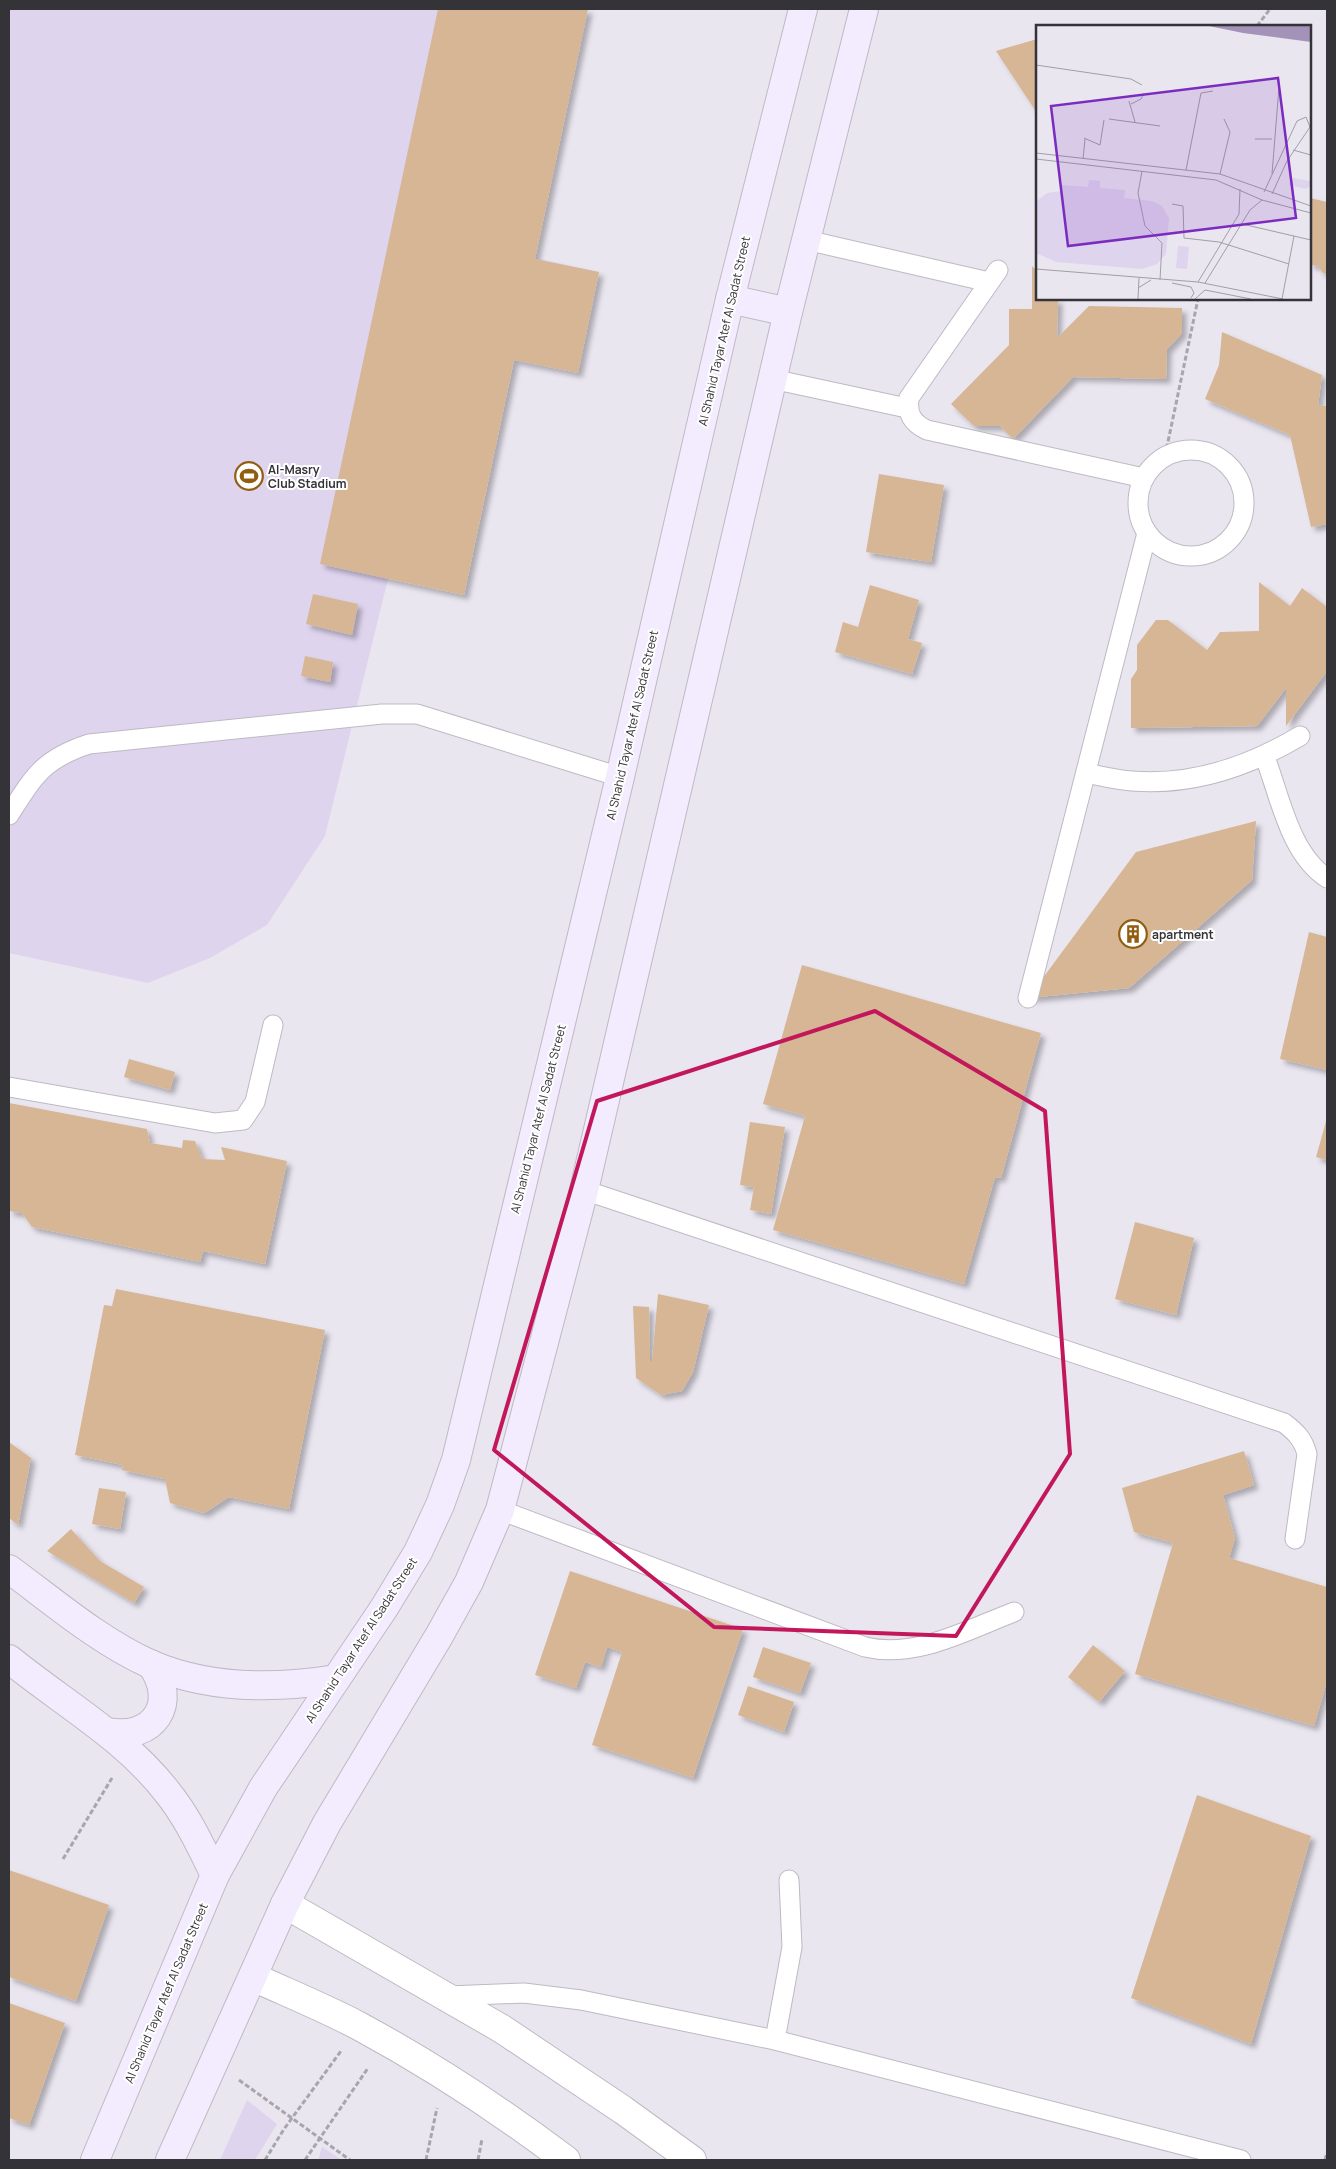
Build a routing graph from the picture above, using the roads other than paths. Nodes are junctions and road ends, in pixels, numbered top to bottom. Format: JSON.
{"nodes":[{"id":1,"x":803,"y":9,"type":"edge"},
{"id":2,"x":864,"y":9,"type":"edge"},
{"id":3,"x":806,"y":240,"type":"junction"},
{"id":4,"x":730,"y":299,"type":"junction"},
{"id":5,"x":788,"y":312,"type":"junction"},
{"id":6,"x":772,"y":379,"type":"junction"},
{"id":7,"x":907,"y":408,"type":"junction"},
{"id":8,"x":1144,"y":478,"type":"junction"},
{"id":9,"x":1147,"y":533,"type":"junction"},
{"id":10,"x":1300,"y":736,"type":"dead end"},
{"id":11,"x":1266,"y":757,"type":"junction"},
{"id":12,"x":1086,"y":773,"type":"junction"},
{"id":13,"x":620,"y":777,"type":"junction"},
{"id":14,"x":9,"y":815,"type":"edge"},
{"id":15,"x":1327,"y":878,"type":"edge"},
{"id":16,"x":1028,"y":998,"type":"dead end"},
{"id":17,"x":273,"y":1025,"type":"dead end"},
{"id":18,"x":9,"y":1087,"type":"edge"},
{"id":19,"x":584,"y":1190,"type":"junction"},
{"id":20,"x":500,"y":1510,"type":"junction"},
{"id":21,"x":1294,"y":1539,"type":"dead end"},
{"id":22,"x":9,"y":1569,"type":"edge"},
{"id":23,"x":1014,"y":1612,"type":"dead end"},
{"id":24,"x":9,"y":1662,"type":"edge"},
{"id":25,"x":151,"y":1664,"type":"junction"},
{"id":26,"x":336,"y":1679,"type":"junction"},
{"id":27,"x":107,"y":1732,"type":"junction"},
{"id":28,"x":215,"y":1875,"type":"junction"},
{"id":29,"x":790,"y":1880,"type":"dead end"},
{"id":30,"x":285,"y":1904,"type":"junction"},
{"id":31,"x":253,"y":1977,"type":"junction"},
{"id":32,"x":446,"y":1996,"type":"junction"},
{"id":33,"x":774,"y":2040,"type":"junction"},
{"id":34,"x":95,"y":2160,"type":"edge"},
{"id":35,"x":170,"y":2160,"type":"edge"},
{"id":36,"x":566,"y":2160,"type":"edge"},
{"id":37,"x":692,"y":2160,"type":"edge"},
{"id":38,"x":1241,"y":2160,"type":"edge"}],
"edges":[{"from":1,"to":4,"type":"street","name":"Al Shahid Tayar Atef Al Sadat Street"},
{"from":2,"to":3,"type":"street"},
{"from":3,"to":5,"type":"street"},
{"from":3,"to":7,"type":"lane"},
{"from":4,"to":5,"type":"street"},
{"from":4,"to":13,"type":"street","name":"Al Shahid Tayar Atef Al Sadat Street"},
{"from":5,"to":6,"type":"street"},
{"from":6,"to":7,"type":"lane"},
{"from":6,"to":19,"type":"street"},
{"from":7,"to":8,"type":"lane"},
{"from":8,"to":9,"type":"lane"},
{"from":8,"to":9,"type":"lane"},
{"from":9,"to":12,"type":"lane"},
{"from":10,"to":11,"type":"lane"},
{"from":11,"to":12,"type":"lane"},
{"from":11,"to":15,"type":"lane"},
{"from":12,"to":16,"type":"lane"},
{"from":13,"to":14,"type":"lane"},
{"from":13,"to":26,"type":"street","name":"Al Shahid Tayar Atef Al Sadat Street"},
{"from":17,"to":18,"type":"lane"},
{"from":19,"to":20,"type":"street"},
{"from":19,"to":21,"type":"lane"},
{"from":20,"to":23,"type":"lane"},
{"from":20,"to":30,"type":"street"},
{"from":22,"to":25,"type":"street"},
{"from":24,"to":27,"type":"street"},
{"from":25,"to":26,"type":"street"},
{"from":25,"to":27,"type":"street"},
{"from":26,"to":28,"type":"street","name":"Al Shahid Tayar Atef Al Sadat Street"},
{"from":27,"to":28,"type":"street"},
{"from":28,"to":34,"type":"street","name":"Al Shahid Tayar Atef Al Sadat Street"},
{"from":29,"to":33,"type":"lane"},
{"from":30,"to":31,"type":"street"},
{"from":30,"to":32,"type":"street"},
{"from":31,"to":35,"type":"street"},
{"from":31,"to":36,"type":"street"},
{"from":32,"to":33,"type":"lane"},
{"from":32,"to":37,"type":"street"},
{"from":33,"to":38,"type":"lane"}]}
